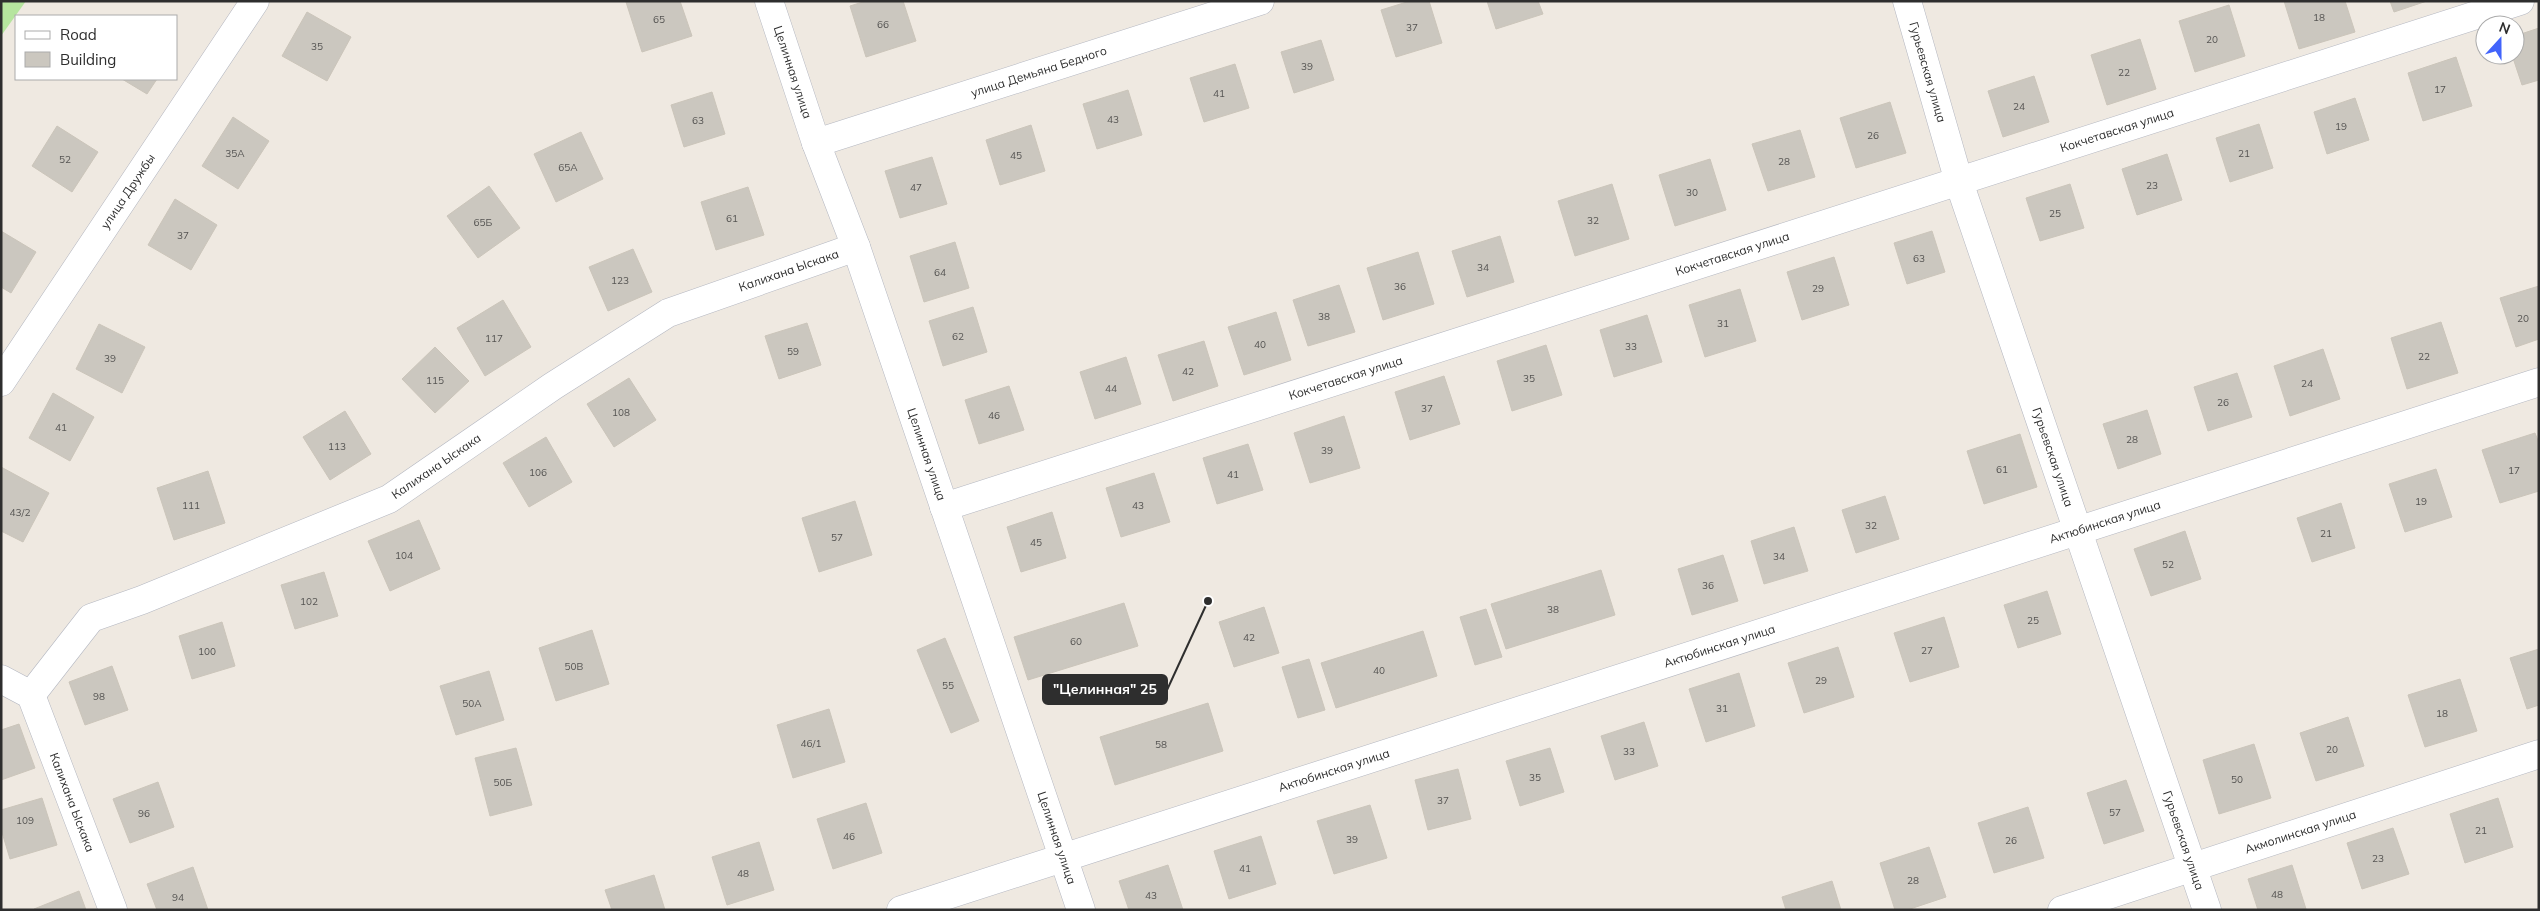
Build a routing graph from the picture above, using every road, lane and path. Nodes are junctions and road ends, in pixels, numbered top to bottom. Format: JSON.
{"nodes":[{"id":1,"x":254,"y":1,"type":"edge"},
{"id":2,"x":768,"y":1,"type":"edge"},
{"id":3,"x":1260,"y":1,"type":"edge"},
{"id":4,"x":1907,"y":1,"type":"edge"},
{"id":5,"x":2520,"y":1,"type":"edge"},
{"id":6,"x":816,"y":143,"type":"junction"},
{"id":7,"x":1959,"y":182,"type":"junction"},
{"id":8,"x":856,"y":248,"type":"junction"},
{"id":9,"x":1,"y":382,"type":"edge"},
{"id":10,"x":2539,"y":382,"type":"edge"},
{"id":11,"x":944,"y":507,"type":"junction"},
{"id":12,"x":2077,"y":530,"type":"junction"},
{"id":13,"x":1,"y":679,"type":"edge"},
{"id":14,"x":31,"y":695,"type":"junction"},
{"id":15,"x":2539,"y":754,"type":"edge"},
{"id":16,"x":1064,"y":857,"type":"junction"},
{"id":17,"x":2192,"y":869,"type":"junction"},
{"id":18,"x":113,"y":910,"type":"edge"},
{"id":19,"x":901,"y":910,"type":"edge"},
{"id":20,"x":1081,"y":910,"type":"edge"},
{"id":21,"x":2062,"y":910,"type":"edge"},
{"id":22,"x":2207,"y":910,"type":"edge"}],
"edges":[{"from":1,"to":9,"type":"street","name":"улица Дружбы"},
{"from":2,"to":6,"type":"street","name":"Целинная улица"},
{"from":3,"to":6,"type":"street","name":"улица Демьяна Бедного"},
{"from":4,"to":7,"type":"street","name":"Гурьевская улица"},
{"from":5,"to":7,"type":"street","name":"Кокчетавская улица"},
{"from":6,"to":8,"type":"street","name":"Целинная улица"},
{"from":7,"to":11,"type":"street","name":"Кокчетавская улица"},
{"from":7,"to":12,"type":"street","name":"Гурьевская улица"},
{"from":8,"to":11,"type":"street","name":"Целинная улица"},
{"from":8,"to":14,"type":"street","name":"Калихана Ыскака"},
{"from":10,"to":12,"type":"street","name":"Актюбинская улица"},
{"from":11,"to":16,"type":"street","name":"Целинная улица"},
{"from":12,"to":16,"type":"street","name":"Актюбинская улица"},
{"from":12,"to":17,"type":"street","name":"Гурьевская улица"},
{"from":13,"to":14,"type":"street"},
{"from":14,"to":18,"type":"street","name":"Калихана Ыскака"},
{"from":15,"to":17,"type":"street","name":"Акмолинская улица"},
{"from":16,"to":19,"type":"street","name":"Актюбинская улица"},
{"from":16,"to":20,"type":"street","name":"Целинная улица"},
{"from":17,"to":21,"type":"street","name":"Акмолинская улица"},
{"from":17,"to":22,"type":"street","name":"Гурьевская улица"}]}
